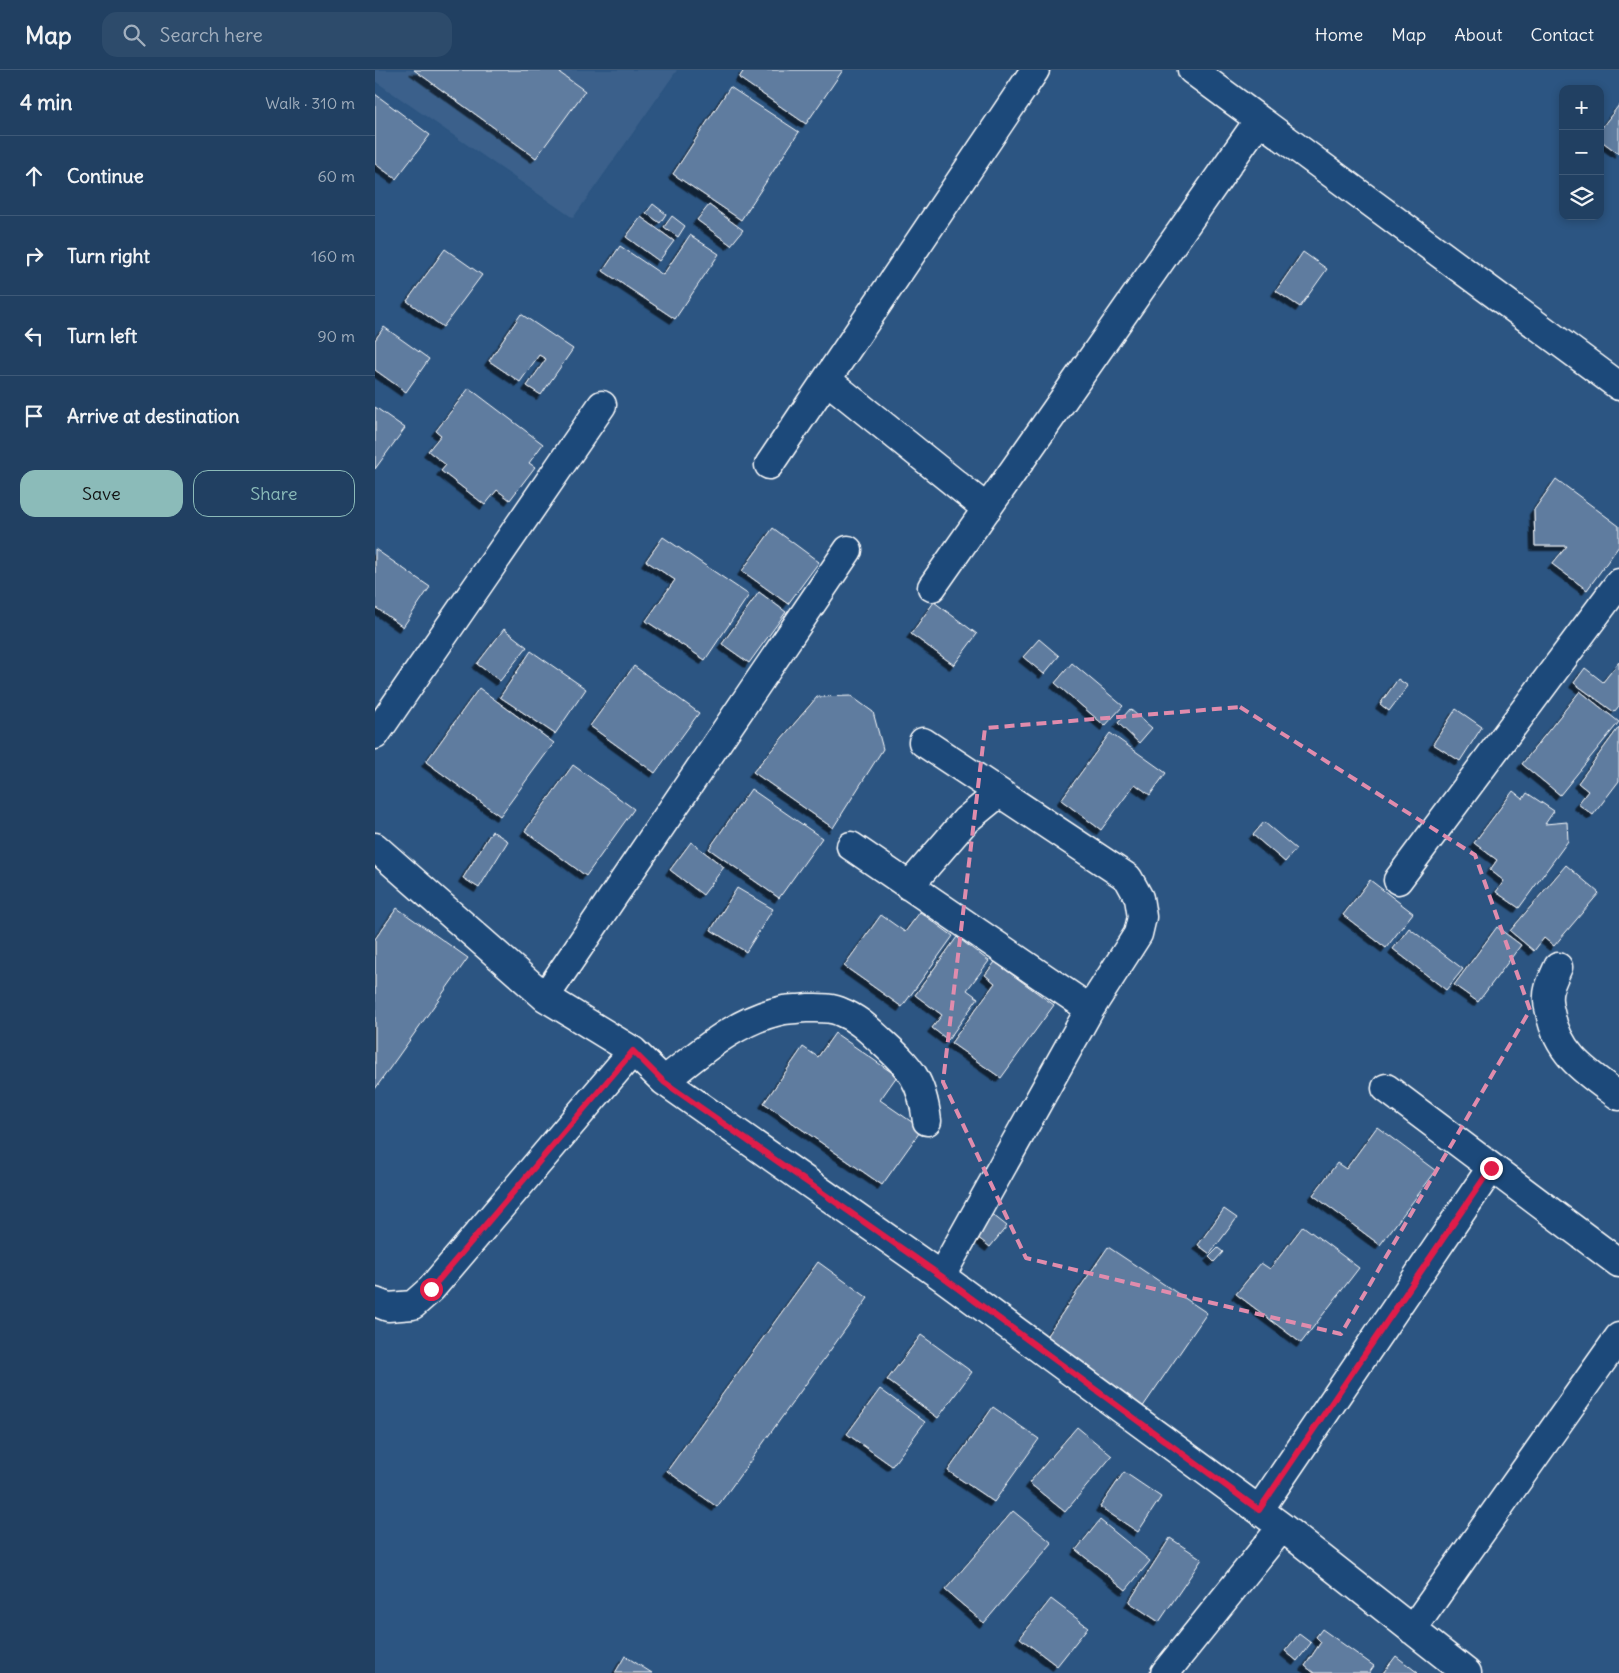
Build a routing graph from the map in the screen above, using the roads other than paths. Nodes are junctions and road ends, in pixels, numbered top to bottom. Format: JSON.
{"nodes":[{"id":1,"x":1035,"y":70,"type":"edge"},
{"id":2,"x":1192,"y":70,"type":"edge"},
{"id":3,"x":1259,"y":120,"type":"junction"},
{"id":4,"x":827,"y":380,"type":"junction"},
{"id":5,"x":1619,"y":386,"type":"edge"},
{"id":6,"x":602,"y":405,"type":"dead end"},
{"id":7,"x":769,"y":465,"type":"dead end"},
{"id":8,"x":987,"y":509,"type":"junction"},
{"id":9,"x":848,"y":550,"type":"dead end"},
{"id":10,"x":1619,"y":583,"type":"edge"},
{"id":11,"x":932,"y":587,"type":"dead end"},
{"id":12,"x":375,"y":735,"type":"edge"},
{"id":13,"x":923,"y":742,"type":"dead end"},
{"id":14,"x":999,"y":793,"type":"junction"},
{"id":15,"x":851,"y":846,"type":"dead end"},
{"id":16,"x":375,"y":847,"type":"edge"},
{"id":17,"x":1398,"y":880,"type":"dead end"},
{"id":18,"x":909,"y":886,"type":"junction"},
{"id":19,"x":1558,"y":968,"type":"dead end"},
{"id":20,"x":545,"y":997,"type":"junction"},
{"id":21,"x":1090,"y":1009,"type":"junction"},
{"id":22,"x":633,"y":1051,"type":"junction"},
{"id":23,"x":664,"y":1082,"type":"junction"},
{"id":24,"x":1386,"y":1088,"type":"dead end"},
{"id":25,"x":1619,"y":1096,"type":"edge"},
{"id":26,"x":927,"y":1121,"type":"dead end"},
{"id":27,"x":1491,"y":1168,"type":"junction"},
{"id":28,"x":1619,"y":1263,"type":"edge"},
{"id":29,"x":941,"y":1276,"type":"junction"},
{"id":30,"x":375,"y":1302,"type":"edge"},
{"id":31,"x":1619,"y":1337,"type":"edge"},
{"id":32,"x":1259,"y":1510,"type":"junction"},
{"id":33,"x":1283,"y":1527,"type":"junction"},
{"id":34,"x":1412,"y":1630,"type":"junction"},
{"id":35,"x":1165,"y":1673,"type":"edge"},
{"id":36,"x":1467,"y":1673,"type":"edge"}],
"edges":[{"from":1,"to":4,"type":"street"},
{"from":2,"to":3,"type":"street"},
{"from":3,"to":5,"type":"street"},
{"from":3,"to":8,"type":"street"},
{"from":4,"to":7,"type":"street"},
{"from":4,"to":8,"type":"street"},
{"from":6,"to":12,"type":"street"},
{"from":8,"to":11,"type":"street"},
{"from":9,"to":20,"type":"street"},
{"from":10,"to":17,"type":"street"},
{"from":13,"to":14,"type":"street"},
{"from":14,"to":18,"type":"street"},
{"from":14,"to":21,"type":"street"},
{"from":15,"to":18,"type":"street"},
{"from":16,"to":20,"type":"street"},
{"from":18,"to":21,"type":"street"},
{"from":19,"to":25,"type":"street"},
{"from":20,"to":22,"type":"street"},
{"from":21,"to":29,"type":"street"},
{"from":22,"to":23,"type":"street"},
{"from":22,"to":30,"type":"street"},
{"from":23,"to":26,"type":"street"},
{"from":23,"to":29,"type":"street"},
{"from":24,"to":27,"type":"street"},
{"from":27,"to":28,"type":"street"},
{"from":27,"to":32,"type":"street"},
{"from":29,"to":32,"type":"street"},
{"from":31,"to":34,"type":"street"},
{"from":32,"to":33,"type":"street"},
{"from":33,"to":34,"type":"street"},
{"from":33,"to":35,"type":"street"},
{"from":34,"to":36,"type":"street"}]}
